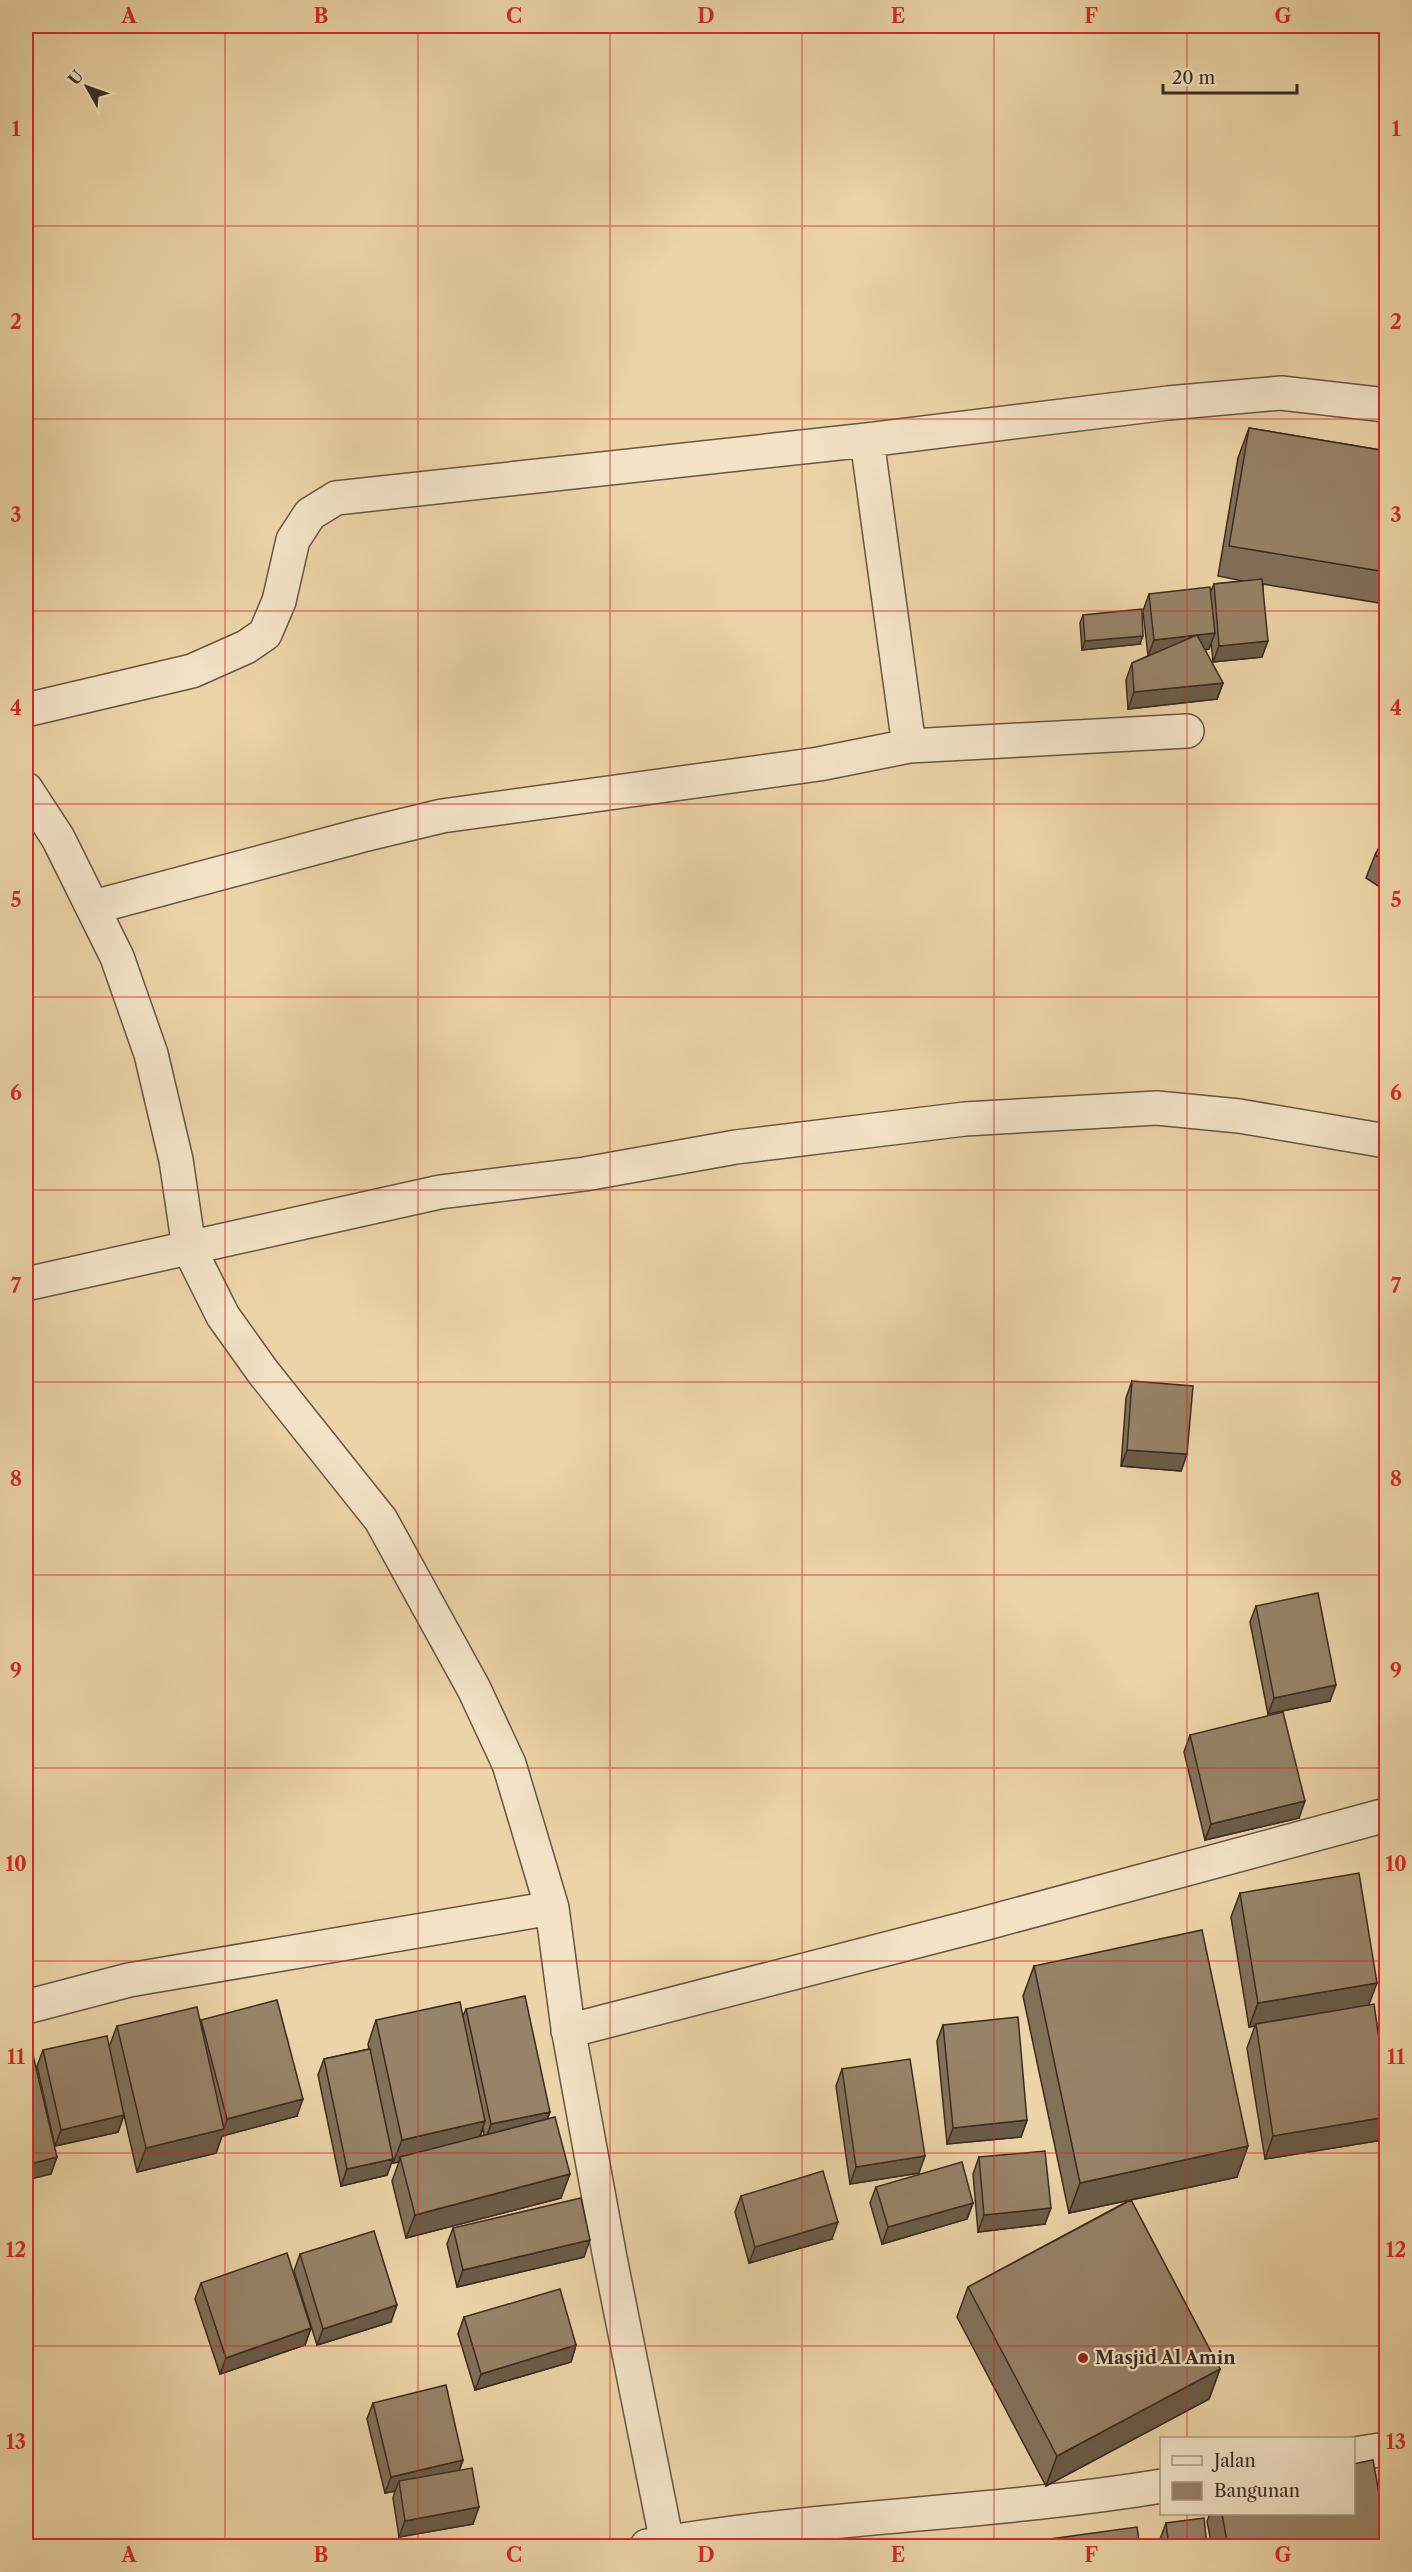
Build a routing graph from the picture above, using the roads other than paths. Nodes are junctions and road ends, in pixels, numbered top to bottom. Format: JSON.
{"nodes":[{"id":1,"x":1386,"y":405,"type":"edge"},
{"id":2,"x":867,"y":440,"type":"junction"},
{"id":3,"x":26,"y":711,"type":"edge"},
{"id":4,"x":1186,"y":731,"type":"dead end"},
{"id":5,"x":909,"y":746,"type":"junction"},
{"id":6,"x":26,"y":789,"type":"edge"},
{"id":7,"x":94,"y":907,"type":"junction"},
{"id":8,"x":1386,"y":1141,"type":"edge"},
{"id":9,"x":189,"y":1248,"type":"junction"},
{"id":10,"x":26,"y":1284,"type":"edge"},
{"id":11,"x":1386,"y":1815,"type":"edge"},
{"id":12,"x":552,"y":1908,"type":"junction"},
{"id":13,"x":26,"y":2007,"type":"edge"},
{"id":14,"x":568,"y":2031,"type":"junction"},
{"id":15,"x":1386,"y":2449,"type":"edge"},
{"id":16,"x":1355,"y":2454,"type":"edge"},
{"id":17,"x":1160,"y":2486,"type":"edge"},
{"id":18,"x":760,"y":2539,"type":"edge"},
{"id":19,"x":657,"y":2545,"type":"edge"}],
"edges":[{"from":1,"to":2,"type":"street"},
{"from":2,"to":3,"type":"street"},
{"from":2,"to":5,"type":"street"},
{"from":4,"to":5,"type":"street"},
{"from":5,"to":7,"type":"street"},
{"from":6,"to":7,"type":"street"},
{"from":7,"to":9,"type":"street"},
{"from":8,"to":9,"type":"street"},
{"from":9,"to":10,"type":"street"},
{"from":9,"to":12,"type":"street"},
{"from":11,"to":14,"type":"street"},
{"from":12,"to":13,"type":"street"},
{"from":12,"to":14,"type":"street"},
{"from":14,"to":19,"type":"street"},
{"from":15,"to":16,"type":"street"},
{"from":17,"to":18,"type":"street"},
{"from":18,"to":19,"type":"street"}]}
